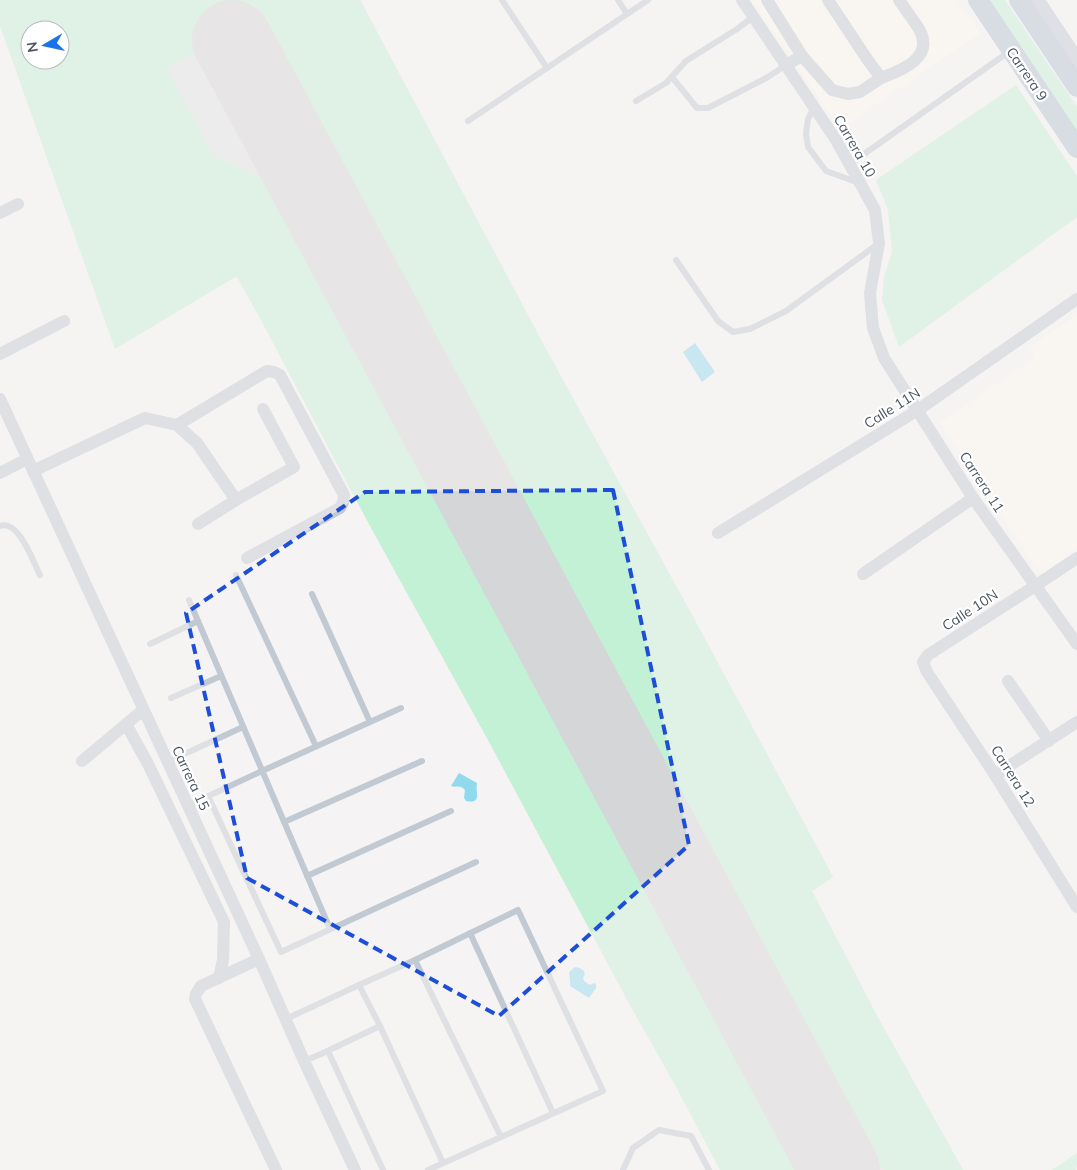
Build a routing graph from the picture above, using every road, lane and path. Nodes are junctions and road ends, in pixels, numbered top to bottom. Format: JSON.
{"nodes":[{"id":1,"x":502,"y":0,"type":"edge"},
{"id":2,"x":618,"y":0,"type":"edge"},
{"id":3,"x":648,"y":0,"type":"edge"},
{"id":4,"x":742,"y":0,"type":"edge"},
{"id":5,"x":767,"y":0,"type":"edge"},
{"id":6,"x":828,"y":0,"type":"edge"},
{"id":7,"x":899,"y":0,"type":"edge"},
{"id":8,"x":978,"y":0,"type":"edge"},
{"id":9,"x":1033,"y":4,"type":"edge"},
{"id":10,"x":627,"y":14,"type":"junction"},
{"id":11,"x":753,"y":17,"type":"junction"},
{"id":12,"x":1011,"y":50,"type":"junction"},
{"id":13,"x":802,"y":56,"type":"junction"},
{"id":14,"x":1077,"y":63,"type":"edge"},
{"id":15,"x":786,"y":65,"type":"junction"},
{"id":16,"x":546,"y":68,"type":"junction"},
{"id":17,"x":672,"y":77,"type":"junction"},
{"id":18,"x":881,"y":78,"type":"junction"},
{"id":19,"x":1077,"y":87,"type":"edge"},
{"id":20,"x":636,"y":101,"type":"dead end"},
{"id":21,"x":814,"y":107,"type":"junction"},
{"id":22,"x":468,"y":121,"type":"dead end"},
{"id":23,"x":1077,"y":148,"type":"edge"},
{"id":24,"x":850,"y":164,"type":"junction"},
{"id":25,"x":860,"y":183,"type":"junction"},
{"id":26,"x":18,"y":204,"type":"dead end"},
{"id":27,"x":0,"y":213,"type":"edge"},
{"id":28,"x":879,"y":243,"type":"junction"},
{"id":29,"x":676,"y":260,"type":"dead end"},
{"id":30,"x":1077,"y":299,"type":"edge"},
{"id":31,"x":64,"y":321,"type":"dead end"},
{"id":32,"x":873,"y":328,"type":"joint"},
{"id":33,"x":0,"y":354,"type":"edge"},
{"id":34,"x":0,"y":399,"type":"edge"},
{"id":35,"x":264,"y":409,"type":"dead end"},
{"id":36,"x":918,"y":410,"type":"junction"},
{"id":37,"x":177,"y":425,"type":"junction"},
{"id":38,"x":27,"y":459,"type":"junction"},
{"id":39,"x":33,"y":472,"type":"junction"},
{"id":40,"x":0,"y":473,"type":"edge"},
{"id":41,"x":973,"y":498,"type":"junction"},
{"id":42,"x":236,"y":500,"type":"junction"},
{"id":43,"x":198,"y":524,"type":"dead end"},
{"id":44,"x":0,"y":526,"type":"edge"},
{"id":45,"x":718,"y":533,"type":"dead end"},
{"id":46,"x":246,"y":558,"type":"dead end"},
{"id":47,"x":1077,"y":558,"type":"edge"},
{"id":48,"x":863,"y":574,"type":"dead end"},
{"id":49,"x":40,"y":575,"type":"dead end"},
{"id":50,"x":236,"y":575,"type":"dead end"},
{"id":51,"x":1035,"y":586,"type":"junction"},
{"id":52,"x":312,"y":594,"type":"dead end"},
{"id":53,"x":189,"y":600,"type":"dead end"},
{"id":54,"x":198,"y":622,"type":"junction"},
{"id":55,"x":150,"y":644,"type":"dead end"},
{"id":56,"x":1077,"y":644,"type":"edge"},
{"id":57,"x":924,"y":662,"type":"joint"},
{"id":58,"x":221,"y":676,"type":"junction"},
{"id":59,"x":1008,"y":681,"type":"dead end"},
{"id":60,"x":171,"y":698,"type":"dead end"},
{"id":61,"x":401,"y":708,"type":"dead end"},
{"id":62,"x":143,"y":710,"type":"junction"},
{"id":63,"x":370,"y":722,"type":"junction"},
{"id":64,"x":1077,"y":722,"type":"edge"},
{"id":65,"x":126,"y":724,"type":"junction"},
{"id":66,"x":243,"y":727,"type":"junction"},
{"id":67,"x":1049,"y":741,"type":"junction"},
{"id":68,"x":316,"y":746,"type":"junction"},
{"id":69,"x":82,"y":761,"type":"dead end"},
{"id":70,"x":422,"y":761,"type":"dead end"},
{"id":71,"x":167,"y":762,"type":"junction"},
{"id":72,"x":262,"y":771,"type":"junction"},
{"id":73,"x":995,"y":775,"type":"junction"},
{"id":74,"x":208,"y":796,"type":"junction"},
{"id":75,"x":188,"y":806,"type":"junction"},
{"id":76,"x":452,"y":811,"type":"dead end"},
{"id":77,"x":284,"y":822,"type":"junction"},
{"id":78,"x":476,"y":862,"type":"dead end"},
{"id":79,"x":307,"y":876,"type":"junction"},
{"id":80,"x":1077,"y":907,"type":"edge"},
{"id":81,"x":330,"y":929,"type":"junction"},
{"id":82,"x":470,"y":933,"type":"junction"},
{"id":83,"x":258,"y":959,"type":"junction"},
{"id":84,"x":415,"y":960,"type":"junction"},
{"id":85,"x":219,"y":978,"type":"junction"},
{"id":86,"x":359,"y":985,"type":"junction"},
{"id":87,"x":286,"y":1019,"type":"junction"},
{"id":88,"x":380,"y":1026,"type":"junction"},
{"id":89,"x":328,"y":1050,"type":"junction"},
{"id":90,"x":304,"y":1061,"type":"junction"},
{"id":91,"x":553,"y":1113,"type":"junction"},
{"id":92,"x":501,"y":1137,"type":"junction"},
{"id":93,"x":443,"y":1164,"type":"junction"},
{"id":94,"x":276,"y":1170,"type":"edge"},
{"id":95,"x":355,"y":1170,"type":"edge"},
{"id":96,"x":383,"y":1170,"type":"edge"},
{"id":97,"x":428,"y":1170,"type":"edge"},
{"id":98,"x":623,"y":1170,"type":"edge"},
{"id":99,"x":709,"y":1170,"type":"edge"}],
"edges":[{"from":1,"to":16,"type":"lane"},
{"from":2,"to":10,"type":"lane"},
{"from":3,"to":10,"type":"lane"},
{"from":4,"to":11,"type":"street","name":"Carrera 10"},
{"from":5,"to":13,"type":"street"},
{"from":6,"to":18,"type":"street"},
{"from":7,"to":18,"type":"street"},
{"from":8,"to":12,"type":"main road","name":"Carrera 9"},
{"from":9,"to":14,"type":"street"},
{"from":9,"to":19,"type":"main road"},
{"from":10,"to":16,"type":"lane"},
{"from":11,"to":15,"type":"street","name":"Carrera 10"},
{"from":11,"to":17,"type":"lane"},
{"from":12,"to":23,"type":"main road","name":"Carrera 9"},
{"from":12,"to":24,"type":"lane"},
{"from":13,"to":15,"type":"street"},
{"from":13,"to":18,"type":"street"},
{"from":15,"to":17,"type":"lane"},
{"from":15,"to":21,"type":"street","name":"Carrera 10"},
{"from":16,"to":22,"type":"lane"},
{"from":17,"to":20,"type":"lane"},
{"from":21,"to":24,"type":"street","name":"Carrera 10"},
{"from":21,"to":25,"type":"lane"},
{"from":24,"to":25,"type":"street","name":"Carrera 10"},
{"from":25,"to":28,"type":"street","name":"Carrera 10"},
{"from":26,"to":27,"type":"street"},
{"from":28,"to":29,"type":"lane"},
{"from":28,"to":32,"type":"street","name":"Carrera 10"},
{"from":30,"to":36,"type":"street","name":"Calle 11N"},
{"from":31,"to":33,"type":"street"},
{"from":32,"to":36,"type":"street","name":"Carrera 11"},
{"from":34,"to":38,"type":"street","name":"Carrera 15"},
{"from":35,"to":42,"type":"street"},
{"from":36,"to":41,"type":"street","name":"Carrera 11"},
{"from":36,"to":45,"type":"street","name":"Calle 11N"},
{"from":37,"to":39,"type":"street"},
{"from":37,"to":42,"type":"street"},
{"from":37,"to":46,"type":"street"},
{"from":38,"to":39,"type":"street","name":"Carrera 15"},
{"from":38,"to":40,"type":"street"},
{"from":39,"to":62,"type":"street","name":"Carrera 15"},
{"from":41,"to":48,"type":"street"},
{"from":41,"to":51,"type":"street","name":"Carrera 11"},
{"from":42,"to":43,"type":"street"},
{"from":44,"to":49,"type":"lane"},
{"from":47,"to":51,"type":"street","name":"Calle 10N"},
{"from":50,"to":68,"type":"lane"},
{"from":51,"to":56,"type":"street","name":"Carrera 11"},
{"from":51,"to":57,"type":"street","name":"Calle 10N"},
{"from":52,"to":63,"type":"lane"},
{"from":53,"to":54,"type":"lane"},
{"from":54,"to":55,"type":"lane"},
{"from":54,"to":58,"type":"lane"},
{"from":57,"to":73,"type":"street","name":"Carrera 12"},
{"from":58,"to":60,"type":"lane"},
{"from":58,"to":66,"type":"lane"},
{"from":59,"to":67,"type":"street"},
{"from":61,"to":63,"type":"lane"},
{"from":62,"to":65,"type":"street"},
{"from":62,"to":71,"type":"street","name":"Carrera 15"},
{"from":63,"to":68,"type":"lane"},
{"from":64,"to":67,"type":"street"},
{"from":65,"to":69,"type":"street"},
{"from":65,"to":85,"type":"street"},
{"from":66,"to":71,"type":"lane"},
{"from":66,"to":72,"type":"lane"},
{"from":67,"to":73,"type":"street"},
{"from":68,"to":72,"type":"lane"},
{"from":70,"to":77,"type":"lane"},
{"from":71,"to":75,"type":"street","name":"Carrera 15"},
{"from":72,"to":74,"type":"lane"},
{"from":72,"to":77,"type":"lane"},
{"from":73,"to":80,"type":"street","name":"Carrera 12"},
{"from":74,"to":75,"type":"lane"},
{"from":74,"to":81,"type":"lane"},
{"from":75,"to":83,"type":"street","name":"Carrera 15"},
{"from":76,"to":79,"type":"lane"},
{"from":77,"to":79,"type":"lane"},
{"from":78,"to":81,"type":"lane"},
{"from":79,"to":81,"type":"lane"},
{"from":82,"to":84,"type":"lane"},
{"from":82,"to":91,"type":"lane"},
{"from":82,"to":91,"type":"lane"},
{"from":83,"to":85,"type":"street"},
{"from":83,"to":87,"type":"street","name":"Carrera 15"},
{"from":84,"to":86,"type":"lane"},
{"from":84,"to":92,"type":"lane"},
{"from":85,"to":94,"type":"street"},
{"from":86,"to":87,"type":"lane"},
{"from":86,"to":88,"type":"lane"},
{"from":87,"to":90,"type":"street","name":"Carrera 15"},
{"from":88,"to":89,"type":"lane"},
{"from":88,"to":93,"type":"lane"},
{"from":89,"to":90,"type":"lane"},
{"from":89,"to":96,"type":"lane"},
{"from":90,"to":95,"type":"street","name":"Carrera 15"},
{"from":91,"to":92,"type":"lane"},
{"from":92,"to":93,"type":"lane"},
{"from":93,"to":97,"type":"lane"},
{"from":98,"to":99,"type":"lane"}]}
